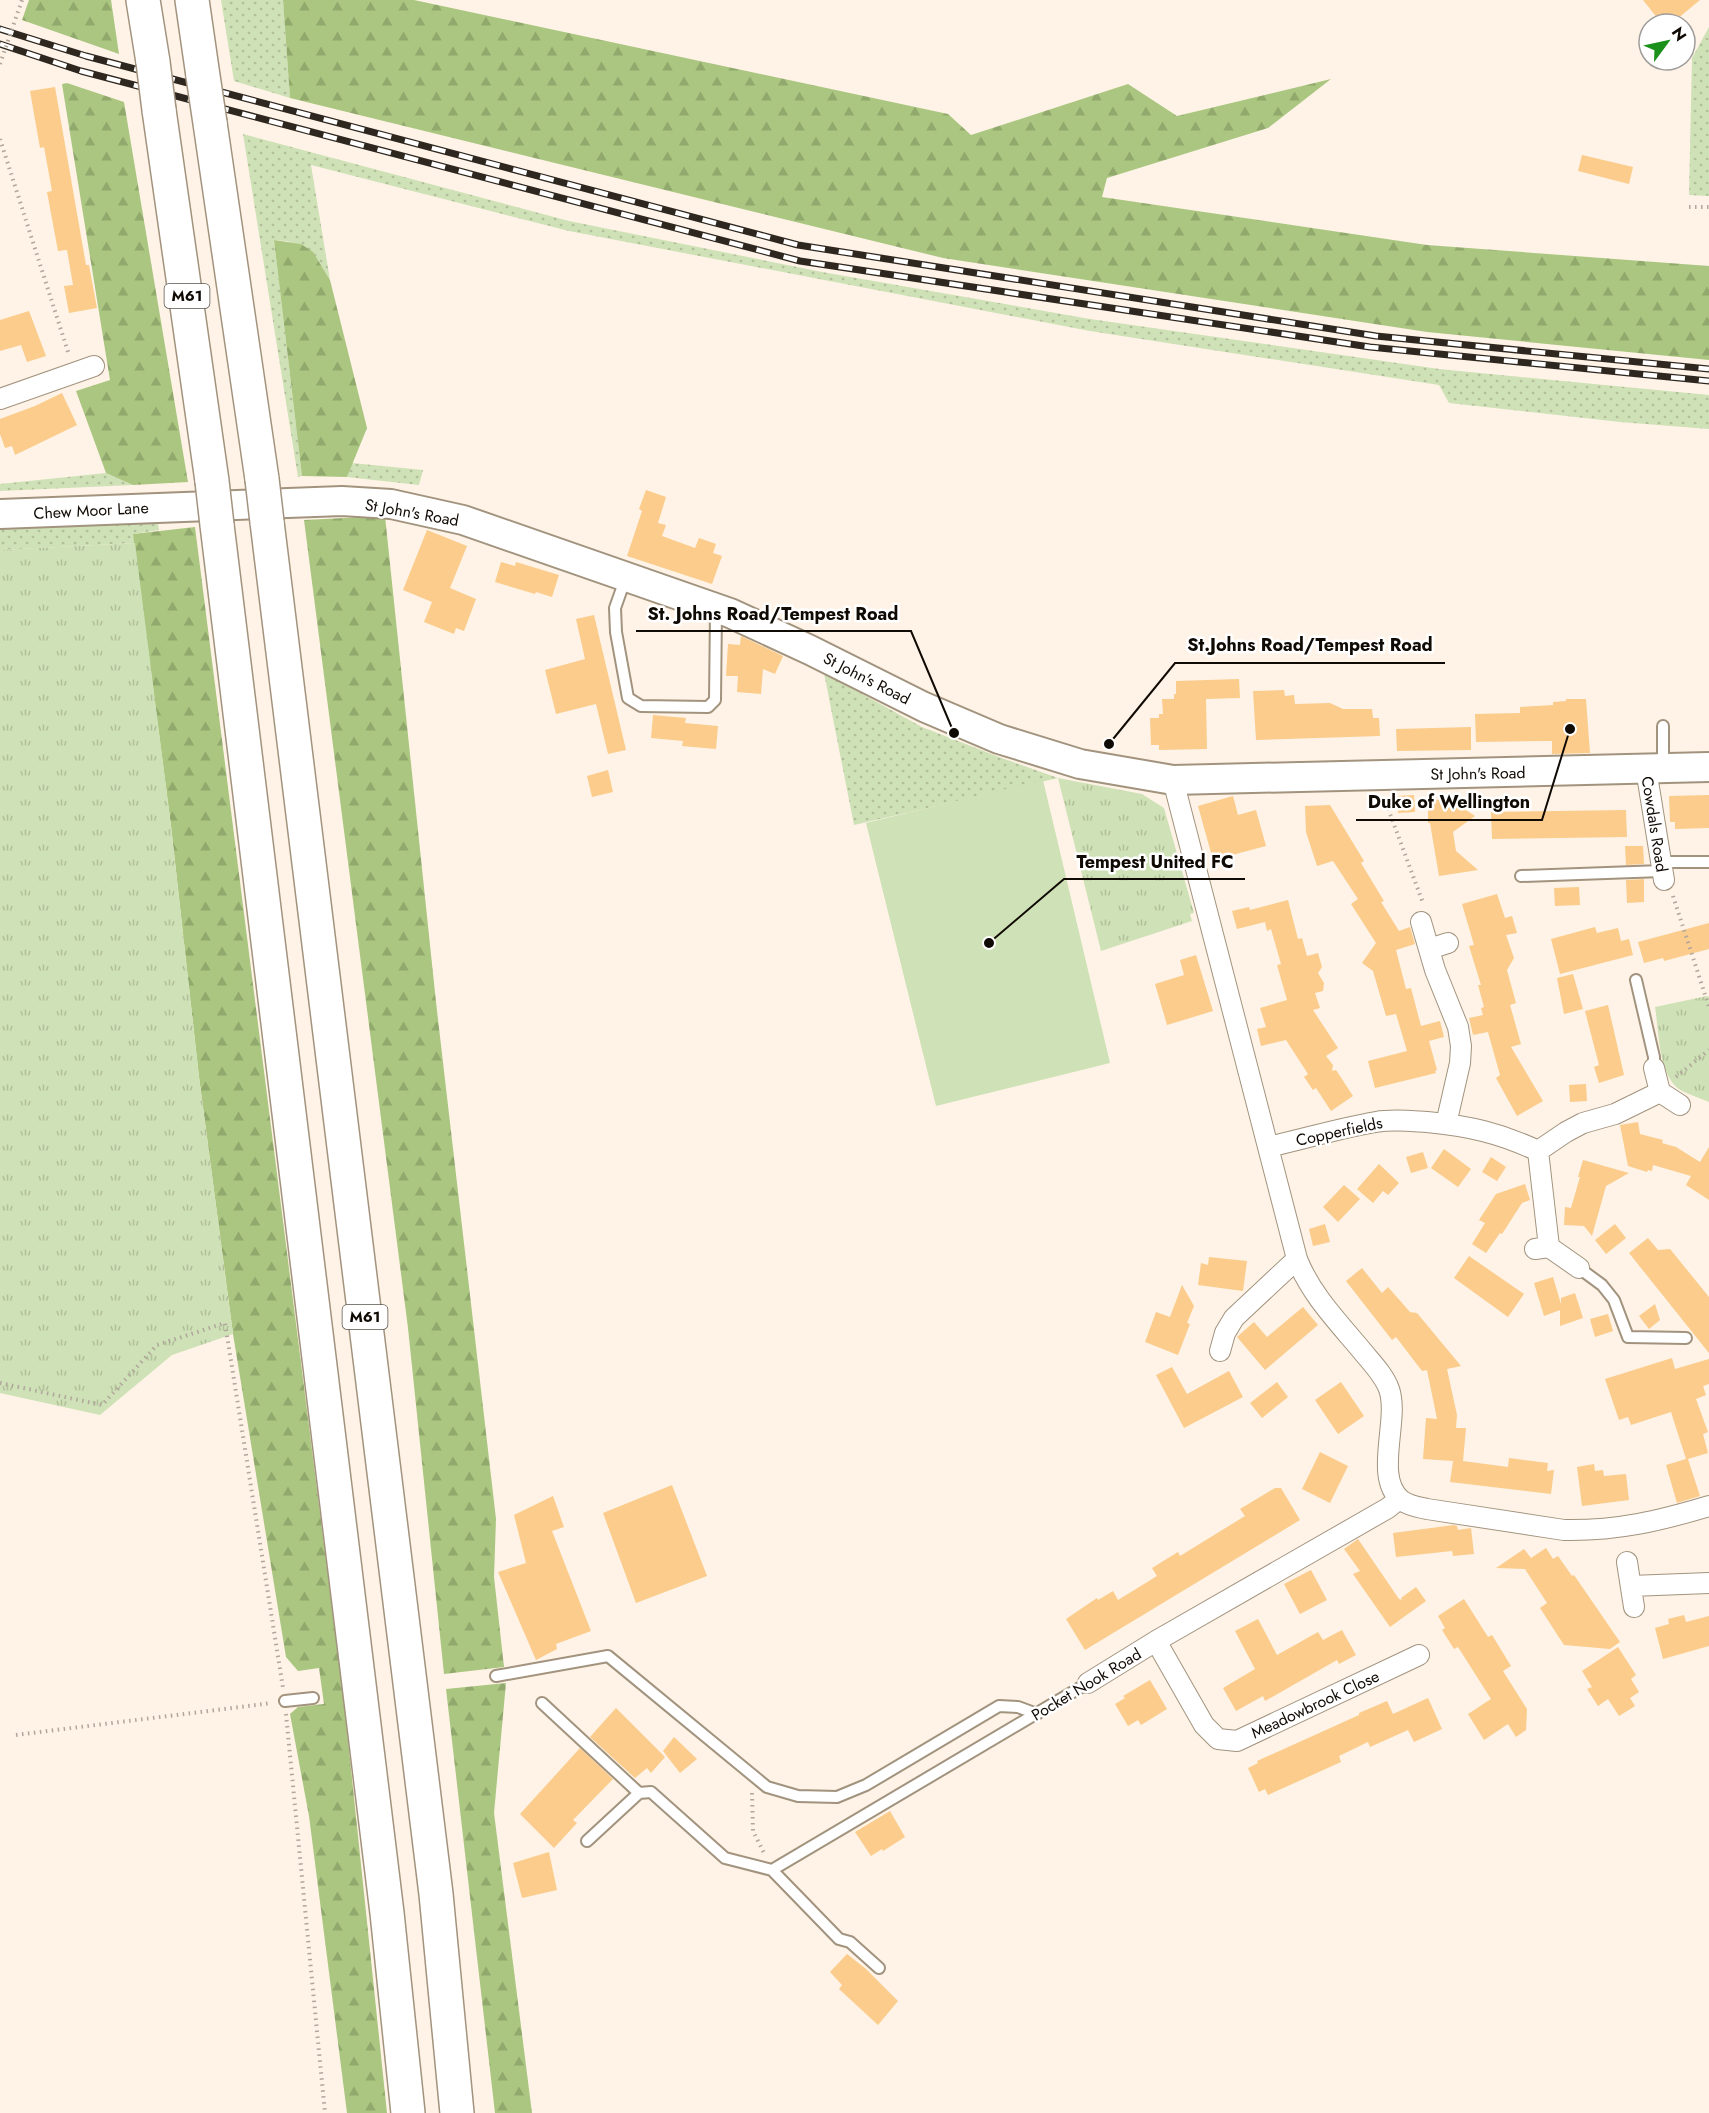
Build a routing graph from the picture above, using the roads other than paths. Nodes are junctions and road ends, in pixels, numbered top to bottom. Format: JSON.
{"nodes":[{"id":1,"x":143,"y":0,"type":"edge"},
{"id":2,"x":192,"y":0,"type":"edge"},
{"id":3,"x":94,"y":366,"type":"dead end"},
{"id":4,"x":1,"y":394,"type":"edge"},
{"id":5,"x":183,"y":506,"type":"joint"},
{"id":6,"x":0,"y":514,"type":"edge"},
{"id":7,"x":626,"y":577,"type":"junction"},
{"id":8,"x":716,"y":608,"type":"junction"},
{"id":9,"x":1663,"y":726,"type":"dead end"},
{"id":10,"x":1709,"y":767,"type":"edge"},
{"id":11,"x":1655,"y":768,"type":"junction"},
{"id":12,"x":1173,"y":780,"type":"junction"},
{"id":13,"x":1709,"y":862,"type":"edge"},
{"id":14,"x":1662,"y":871,"type":"junction"},
{"id":15,"x":1521,"y":876,"type":"dead end"},
{"id":16,"x":1421,"y":922,"type":"road end"},
{"id":17,"x":1448,"y":943,"type":"dead end"},
{"id":18,"x":1429,"y":949,"type":"junction"},
{"id":19,"x":1636,"y":980,"type":"dead end"},
{"id":20,"x":1654,"y":1068,"type":"joint"},
{"id":21,"x":1660,"y":1092,"type":"junction"},
{"id":22,"x":1680,"y":1105,"type":"dead end"},
{"id":23,"x":1446,"y":1124,"type":"junction"},
{"id":24,"x":1268,"y":1147,"type":"junction"},
{"id":25,"x":1538,"y":1151,"type":"junction"},
{"id":26,"x":1297,"y":1259,"type":"junction"},
{"id":27,"x":1580,"y":1268,"type":"joint"},
{"id":28,"x":1686,"y":1338,"type":"dead end"},
{"id":29,"x":1220,"y":1351,"type":"dead end"},
{"id":30,"x":1399,"y":1499,"type":"junction"},
{"id":31,"x":1709,"y":1506,"type":"edge"},
{"id":32,"x":1627,"y":1562,"type":"dead end"},
{"id":33,"x":1709,"y":1583,"type":"edge"},
{"id":34,"x":1631,"y":1586,"type":"junction"},
{"id":35,"x":1635,"y":1607,"type":"dead end"},
{"id":36,"x":1156,"y":1641,"type":"junction"},
{"id":37,"x":1419,"y":1655,"type":"dead end"},
{"id":38,"x":496,"y":1676,"type":"dead end"},
{"id":39,"x":1088,"y":1683,"type":"joint"},
{"id":40,"x":313,"y":1698,"type":"dead end"},
{"id":41,"x":285,"y":1701,"type":"road end"},
{"id":42,"x":542,"y":1703,"type":"dead end"},
{"id":43,"x":1037,"y":1714,"type":"junction"},
{"id":44,"x":639,"y":1793,"type":"junction"},
{"id":45,"x":587,"y":1841,"type":"dead end"},
{"id":46,"x":772,"y":1870,"type":"junction"},
{"id":47,"x":879,"y":1968,"type":"dead end"},
{"id":48,"x":408,"y":2113,"type":"edge"},
{"id":49,"x":457,"y":2113,"type":"edge"}],
"edges":[{"from":1,"to":48,"type":"highway","number":"M61","bridge":true},
{"from":2,"to":49,"type":"highway","number":"M61","bridge":true},
{"from":3,"to":4,"type":"street"},
{"from":5,"to":6,"type":"street","name":"Chew Moor Lane"},
{"from":5,"to":7,"type":"street","name":"St John's Road"},
{"from":7,"to":8,"type":"street","name":"St John's Road"},
{"from":7,"to":8,"type":"lane"},
{"from":8,"to":12,"type":"street","name":"St John's Road"},
{"from":9,"to":11,"type":"lane"},
{"from":10,"to":11,"type":"street","name":"St John's Road"},
{"from":11,"to":12,"type":"street","name":"St John's Road"},
{"from":11,"to":14,"type":"street","name":"Cowdals Road"},
{"from":12,"to":24,"type":"street"},
{"from":13,"to":14,"type":"lane"},
{"from":14,"to":15,"type":"lane"},
{"from":16,"to":18,"type":"street"},
{"from":17,"to":18,"type":"street"},
{"from":18,"to":23,"type":"street"},
{"from":19,"to":20,"type":"lane"},
{"from":20,"to":21,"type":"street"},
{"from":21,"to":22,"type":"street"},
{"from":21,"to":25,"type":"street"},
{"from":23,"to":24,"type":"street","name":"Copperfields"},
{"from":23,"to":25,"type":"street","name":"Copperfields"},
{"from":24,"to":26,"type":"street"},
{"from":25,"to":27,"type":"street"},
{"from":26,"to":29,"type":"street"},
{"from":26,"to":30,"type":"street"},
{"from":27,"to":28,"type":"lane"},
{"from":30,"to":31,"type":"street"},
{"from":30,"to":36,"type":"street","name":"Pocket Nook Road"},
{"from":32,"to":34,"type":"street"},
{"from":33,"to":34,"type":"street"},
{"from":34,"to":35,"type":"street"},
{"from":36,"to":37,"type":"street","name":"Meadowbrook Close"},
{"from":36,"to":39,"type":"street","name":"Pocket Nook Road"},
{"from":38,"to":43,"type":"lane"},
{"from":39,"to":43,"type":"lane","name":"Pocket Nook Road"},
{"from":40,"to":41,"type":"lane"},
{"from":42,"to":44,"type":"lane"},
{"from":43,"to":46,"type":"lane","name":"Pocket Nook Road"},
{"from":44,"to":45,"type":"lane"},
{"from":44,"to":46,"type":"lane"},
{"from":46,"to":47,"type":"lane"}]}
